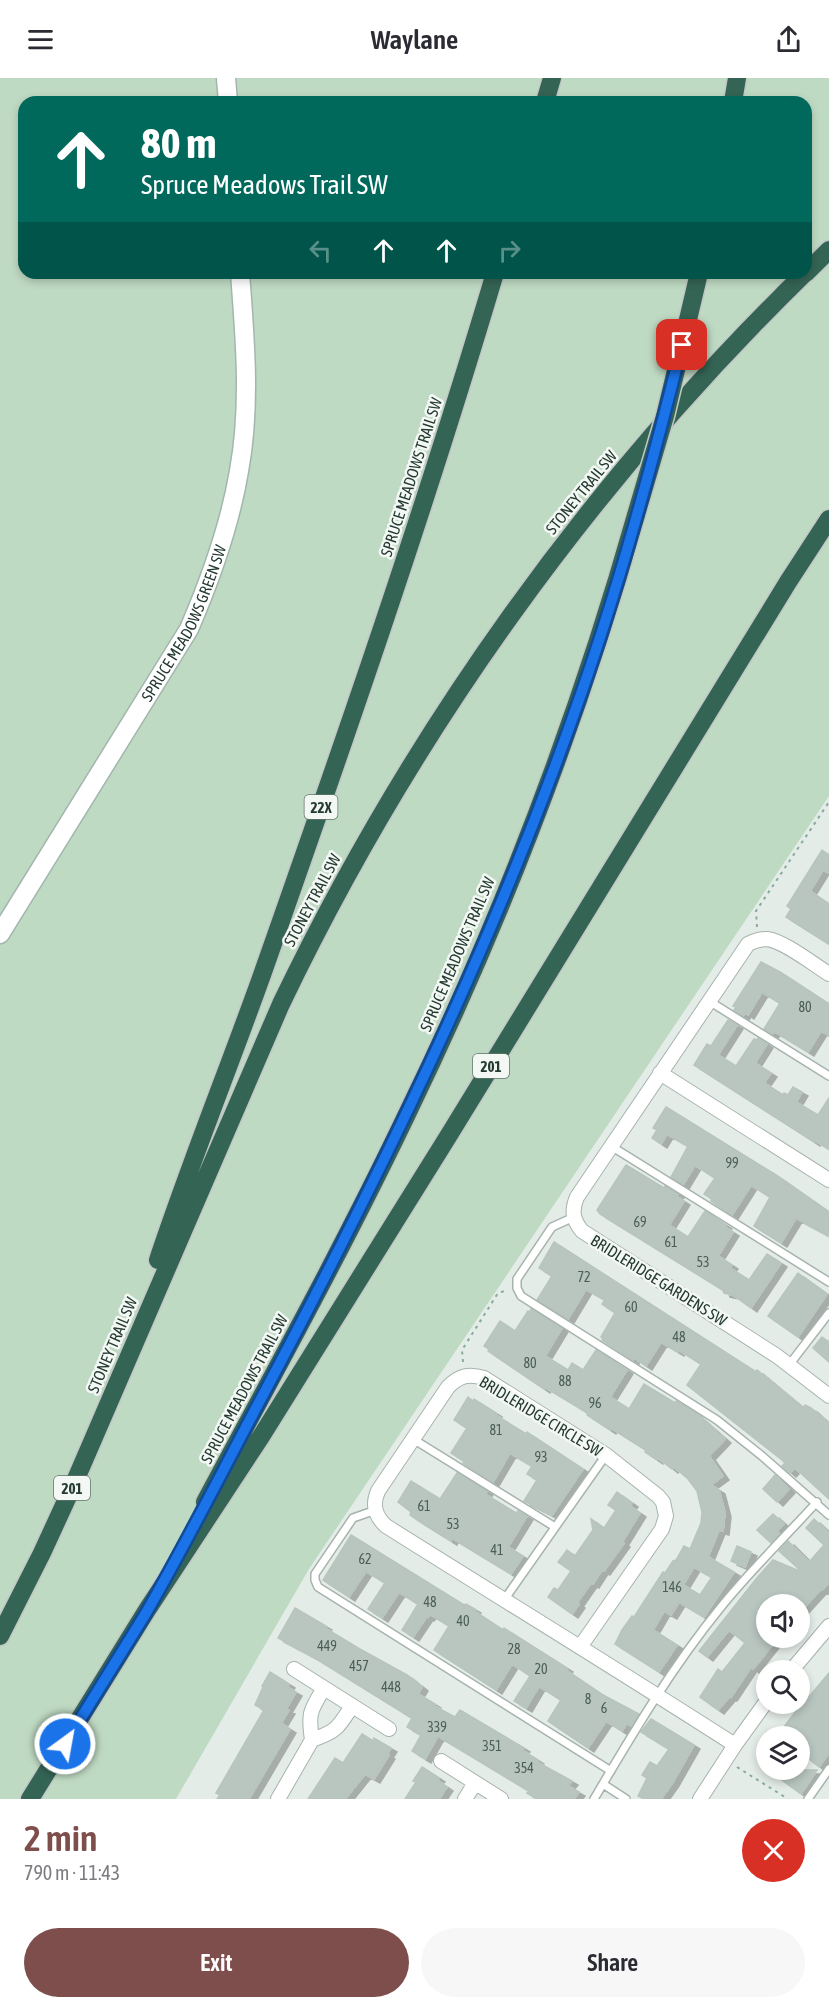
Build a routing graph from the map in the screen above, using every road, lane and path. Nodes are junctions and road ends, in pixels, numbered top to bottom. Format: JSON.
{"nodes":[{"id":1,"x":226,"y":78,"type":"edge"},
{"id":2,"x":552,"y":78,"type":"edge"},
{"id":3,"x":737,"y":78,"type":"edge"},
{"id":4,"x":228,"y":96,"type":"edge"},
{"id":5,"x":547,"y":96,"type":"edge"},
{"id":6,"x":734,"y":96,"type":"edge"},
{"id":7,"x":829,"y":250,"type":"edge"},
{"id":8,"x":812,"y":266,"type":"edge"},
{"id":9,"x":240,"y":279,"type":"edge"},
{"id":10,"x":493,"y":279,"type":"edge"},
{"id":11,"x":698,"y":279,"type":"edge"},
{"id":12,"x":799,"y":279,"type":"edge"},
{"id":13,"x":829,"y":519,"type":"edge"},
{"id":14,"x":829,"y":802,"type":"edge"},
{"id":15,"x":0,"y":934,"type":"edge"},
{"id":16,"x":759,"y":940,"type":"junction"},
{"id":17,"x":829,"y":974,"type":"edge"},
{"id":18,"x":709,"y":1001,"type":"junction"},
{"id":19,"x":660,"y":1073,"type":"junction"},
{"id":20,"x":829,"y":1076,"type":"edge"},
{"id":21,"x":611,"y":1146,"type":"junction"},
{"id":22,"x":829,"y":1180,"type":"edge"},
{"id":23,"x":574,"y":1217,"type":"junction"},
{"id":24,"x":829,"y":1282,"type":"edge"},
{"id":25,"x":517,"y":1288,"type":"junction"},
{"id":26,"x":829,"y":1313,"type":"edge"},
{"id":27,"x":136,"y":1337,"type":"junction"},
{"id":28,"x":789,"y":1365,"type":"junction"},
{"id":29,"x":464,"y":1376,"type":"junction"},
{"id":30,"x":829,"y":1396,"type":"edge"},
{"id":31,"x":414,"y":1439,"type":"junction"},
{"id":32,"x":606,"y":1455,"type":"junction"},
{"id":33,"x":817,"y":1502,"type":"junction"},
{"id":34,"x":376,"y":1510,"type":"junction"},
{"id":35,"x":829,"y":1515,"type":"edge"},
{"id":36,"x":555,"y":1527,"type":"junction"},
{"id":37,"x":504,"y":1600,"type":"junction"},
{"id":38,"x":147,"y":1610,"type":"junction"},
{"id":39,"x":829,"y":1626,"type":"edge"},
{"id":40,"x":0,"y":1636,"type":"edge"},
{"id":41,"x":580,"y":1647,"type":"junction"},
{"id":42,"x":800,"y":1660,"type":"edge"},
{"id":43,"x":294,"y":1669,"type":"dead end"},
{"id":44,"x":324,"y":1688,"type":"junction"},
{"id":45,"x":657,"y":1694,"type":"junction"},
{"id":46,"x":352,"y":1706,"type":"junction"},
{"id":47,"x":757,"y":1714,"type":"edge"},
{"id":48,"x":389,"y":1729,"type":"dead end"},
{"id":49,"x":312,"y":1740,"type":"junction"},
{"id":50,"x":735,"y":1744,"type":"junction"},
{"id":51,"x":726,"y":1760,"type":"junction"},
{"id":52,"x":441,"y":1761,"type":"dead end"},
{"id":53,"x":829,"y":1769,"type":"edge"},
{"id":54,"x":611,"y":1771,"type":"junction"},
{"id":55,"x":475,"y":1783,"type":"junction"},
{"id":56,"x":603,"y":1784,"type":"junction"},
{"id":57,"x":30,"y":1799,"type":"edge"},
{"id":58,"x":278,"y":1799,"type":"edge"},
{"id":59,"x":465,"y":1799,"type":"edge"},
{"id":60,"x":501,"y":1799,"type":"edge"},
{"id":61,"x":594,"y":1799,"type":"edge"},
{"id":62,"x":626,"y":1799,"type":"edge"},
{"id":63,"x":700,"y":1799,"type":"edge"},
{"id":64,"x":788,"y":1799,"type":"edge"},
{"id":65,"x":808,"y":1799,"type":"edge"}],
"edges":[{"from":1,"to":4,"type":"street"},
{"from":2,"to":5,"type":"highway"},
{"from":3,"to":6,"type":"highway"},
{"from":7,"to":8,"type":"highway","name":"STONEY TRAIL SW","number":"201"},
{"from":9,"to":15,"type":"street","name":"SPRUCE MEADOWS GREEN SW"},
{"from":10,"to":27,"type":"highway","name":"SPRUCE MEADOWS TRAIL SW","number":"22X"},
{"from":11,"to":38,"type":"highway","name":"SPRUCE MEADOWS TRAIL SW","bridge":true},
{"from":12,"to":27,"type":"highway","name":"STONEY TRAIL SW","number":"201"},
{"from":13,"to":38,"type":"highway","number":"201"},
{"from":14,"to":16,"type":"path"},
{"from":16,"to":17,"type":"street"},
{"from":16,"to":18,"type":"street"},
{"from":18,"to":19,"type":"street"},
{"from":18,"to":20,"type":"lane"},
{"from":19,"to":21,"type":"street"},
{"from":19,"to":22,"type":"street"},
{"from":21,"to":23,"type":"street"},
{"from":21,"to":24,"type":"lane"},
{"from":23,"to":25,"type":"lane"},
{"from":23,"to":28,"type":"street","name":"BRIDLERIDGE GARDENS SW"},
{"from":25,"to":29,"type":"path"},
{"from":25,"to":33,"type":"lane"},
{"from":26,"to":28,"type":"lane"},
{"from":27,"to":40,"type":"highway","name":"STONEY TRAIL SW","number":"201"},
{"from":28,"to":30,"type":"street","name":"BRIDLERIDGE GARDENS SW"},
{"from":29,"to":31,"type":"street","name":"BRIDLERIDGE CIRCLE SW"},
{"from":29,"to":32,"type":"street","name":"BRIDLERIDGE CIRCLE SW"},
{"from":31,"to":34,"type":"street","name":"BRIDLERIDGE CIRCLE SW"},
{"from":31,"to":36,"type":"lane"},
{"from":32,"to":36,"type":"lane"},
{"from":32,"to":41,"type":"street","name":"BRIDLERIDGE CIRCLE SW"},
{"from":33,"to":35,"type":"lane"},
{"from":33,"to":45,"type":"lane"},
{"from":34,"to":37,"type":"street"},
{"from":34,"to":54,"type":"lane"},
{"from":36,"to":37,"type":"lane"},
{"from":37,"to":41,"type":"street"},
{"from":38,"to":57,"type":"highway","number":"201"},
{"from":39,"to":42,"type":"street"},
{"from":41,"to":45,"type":"street"},
{"from":43,"to":44,"type":"street"},
{"from":44,"to":46,"type":"street"},
{"from":44,"to":49,"type":"street"},
{"from":45,"to":50,"type":"street"},
{"from":45,"to":54,"type":"lane"},
{"from":46,"to":48,"type":"street"},
{"from":46,"to":49,"type":"street"},
{"from":47,"to":50,"type":"street"},
{"from":49,"to":58,"type":"street"},
{"from":50,"to":51,"type":"street"},
{"from":51,"to":63,"type":"street"},
{"from":51,"to":64,"type":"path"},
{"from":52,"to":55,"type":"street"},
{"from":53,"to":65,"type":"lane"},
{"from":54,"to":56,"type":"lane"},
{"from":55,"to":59,"type":"street"},
{"from":55,"to":60,"type":"street"},
{"from":56,"to":61,"type":"lane"},
{"from":56,"to":62,"type":"lane"}]}
